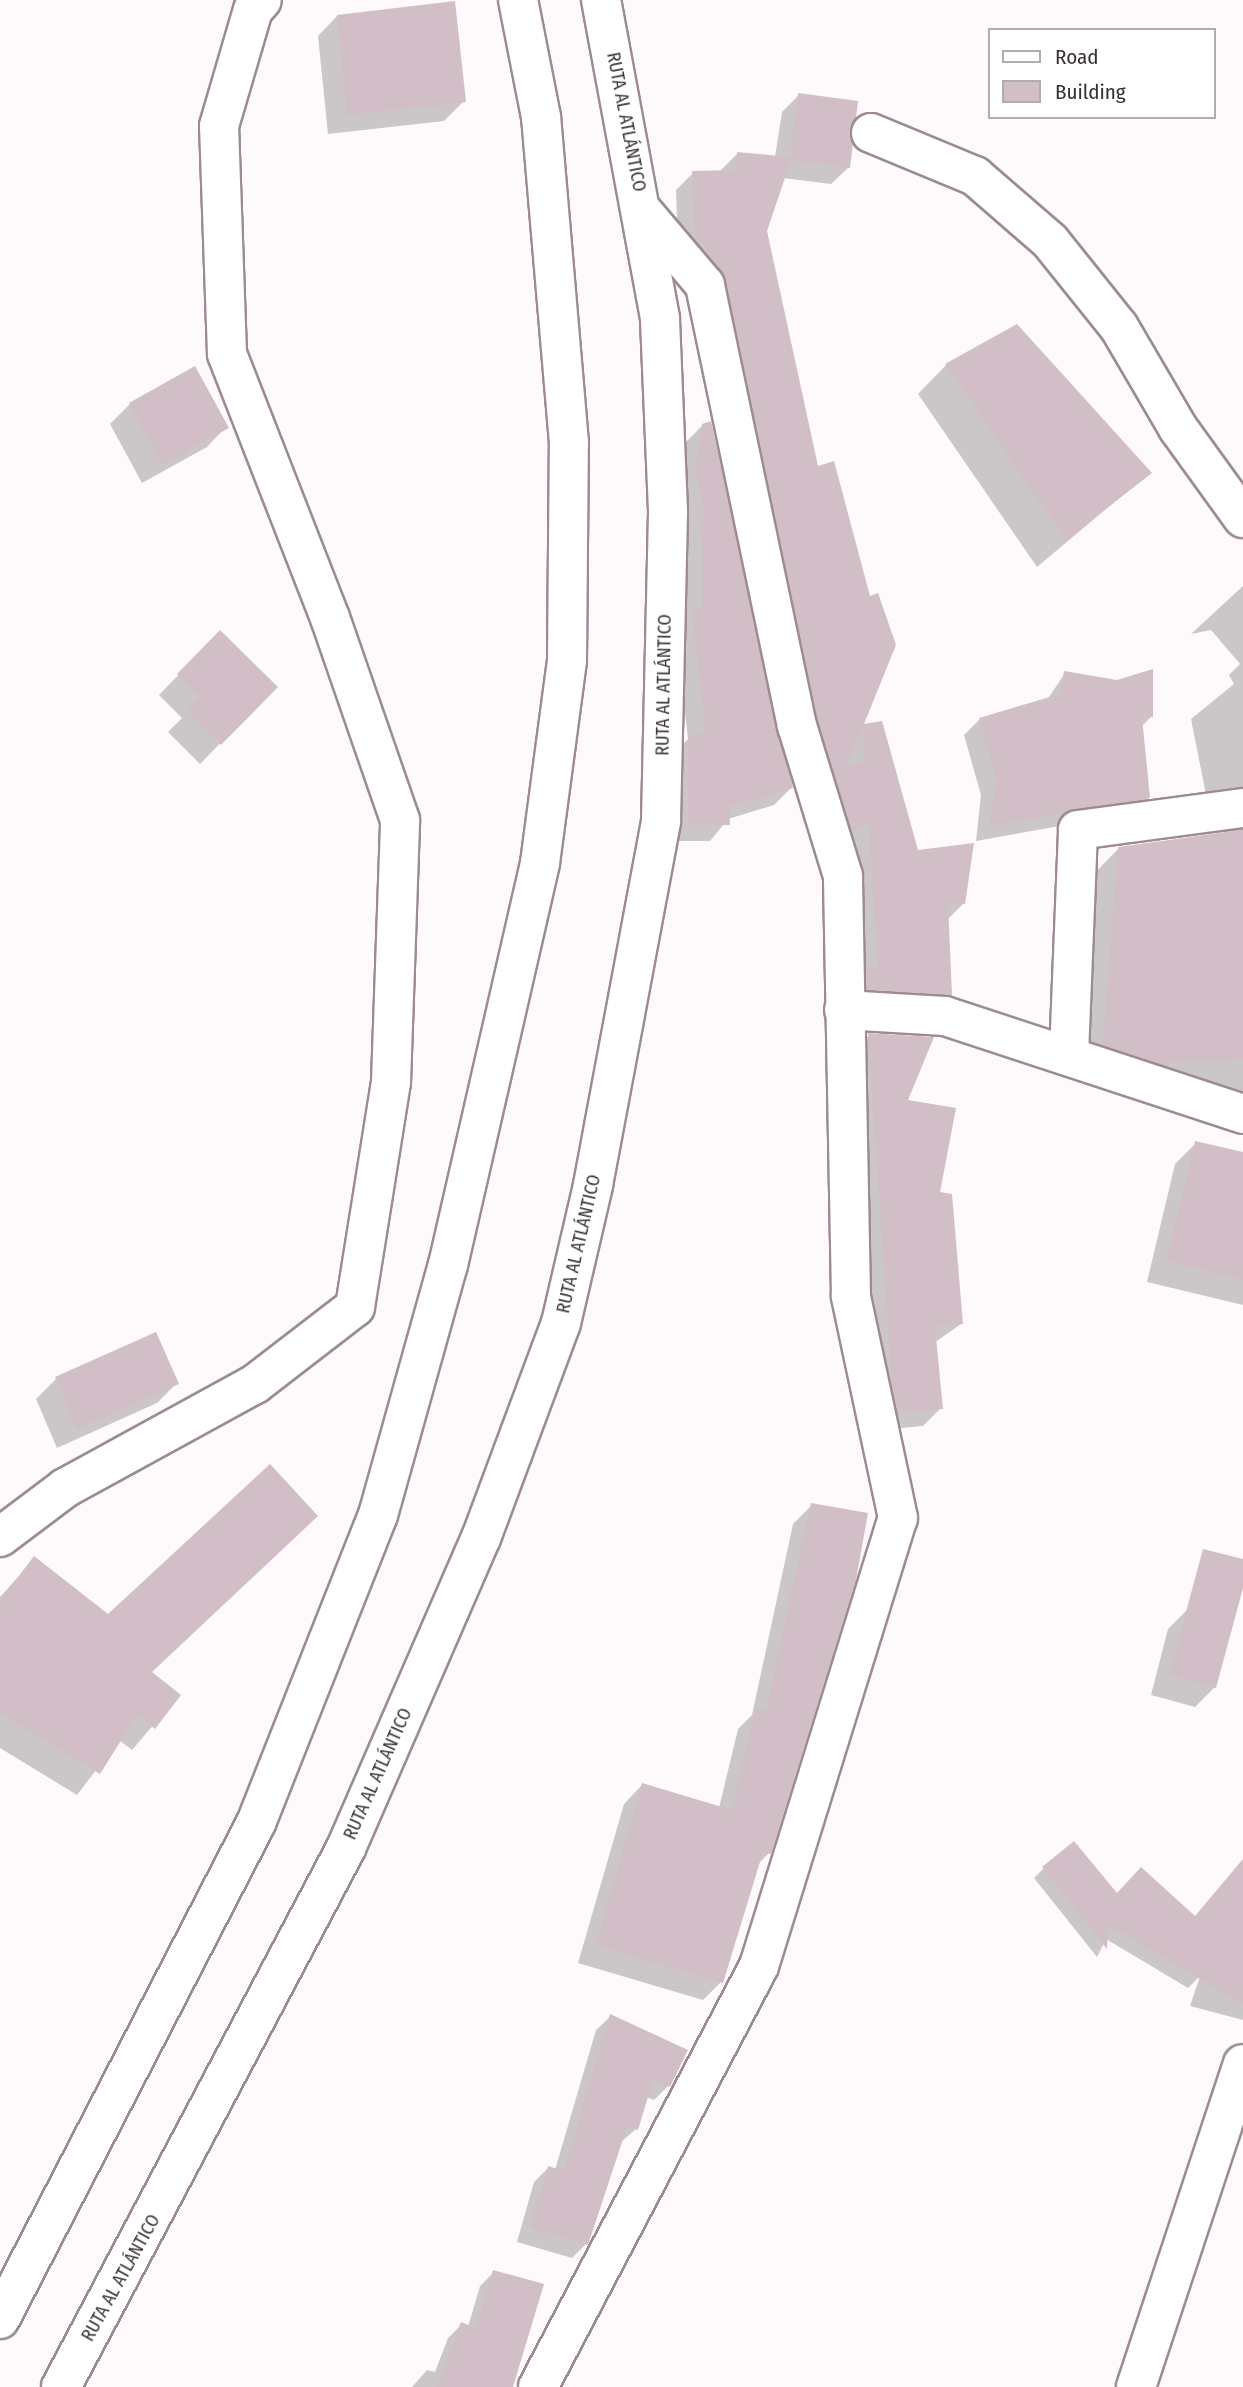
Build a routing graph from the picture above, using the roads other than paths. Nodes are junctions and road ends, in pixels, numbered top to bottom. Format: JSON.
{"nodes":[{"id":1,"x":262,"y":0,"type":"edge"},
{"id":2,"x":518,"y":0,"type":"edge"},
{"id":3,"x":601,"y":0,"type":"edge"},
{"id":4,"x":871,"y":133,"type":"dead end"},
{"id":5,"x":644,"y":213,"type":"junction"},
{"id":6,"x":1243,"y":518,"type":"edge"},
{"id":7,"x":1243,"y":808,"type":"edge"},
{"id":8,"x":844,"y":1010,"type":"junction"},
{"id":9,"x":1069,"y":1055,"type":"junction"},
{"id":10,"x":1243,"y":1114,"type":"edge"},
{"id":11,"x":0,"y":1537,"type":"edge"},
{"id":12,"x":1243,"y":2064,"type":"edge"},
{"id":13,"x":0,"y":2319,"type":"edge"},
{"id":14,"x":61,"y":2387,"type":"edge"},
{"id":15,"x":538,"y":2387,"type":"edge"},
{"id":16,"x":1136,"y":2387,"type":"edge"}],
"edges":[{"from":1,"to":11,"type":"main road"},
{"from":2,"to":13,"type":"main road"},
{"from":3,"to":5,"type":"main road","name":"RUTA AL ATLÁNTICO"},
{"from":4,"to":6,"type":"main road"},
{"from":5,"to":8,"type":"main road"},
{"from":5,"to":14,"type":"main road","name":"RUTA AL ATLÁNTICO"},
{"from":7,"to":9,"type":"main road"},
{"from":8,"to":9,"type":"main road"},
{"from":8,"to":15,"type":"main road"},
{"from":9,"to":10,"type":"main road"},
{"from":12,"to":16,"type":"main road"}]}
